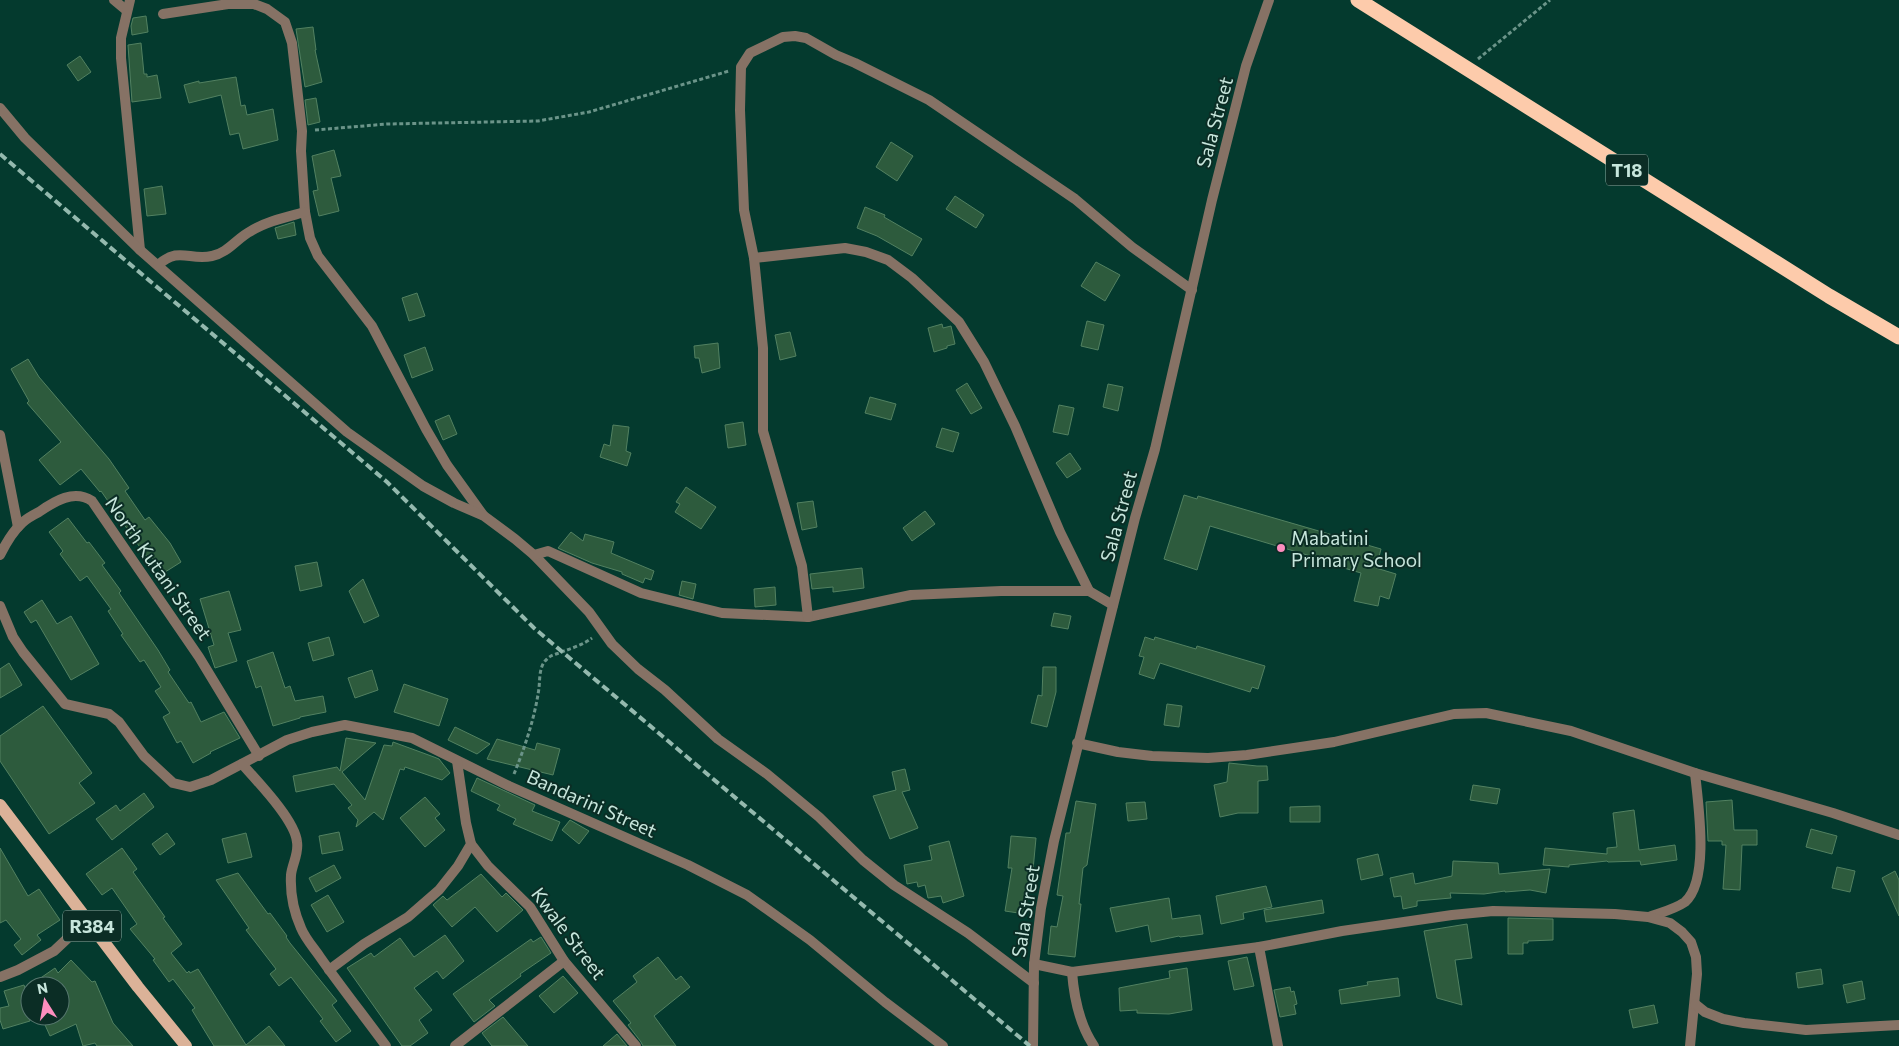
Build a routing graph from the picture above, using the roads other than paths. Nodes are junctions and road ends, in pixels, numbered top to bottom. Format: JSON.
{"nodes":[{"id":1,"x":114,"y":0,"type":"edge"},
{"id":2,"x":130,"y":0,"type":"edge"},
{"id":3,"x":1269,"y":0,"type":"edge"},
{"id":4,"x":1358,"y":0,"type":"edge"},
{"id":5,"x":126,"y":10,"type":"junction"},
{"id":6,"x":163,"y":14,"type":"dead end"},
{"id":7,"x":0,"y":108,"type":"edge"},
{"id":8,"x":306,"y":212,"type":"junction"},
{"id":9,"x":140,"y":250,"type":"junction"},
{"id":10,"x":754,"y":258,"type":"junction"},
{"id":11,"x":158,"y":265,"type":"junction"},
{"id":12,"x":1192,"y":290,"type":"junction"},
{"id":13,"x":1899,"y":337,"type":"edge"},
{"id":14,"x":0,"y":435,"type":"edge"},
{"id":15,"x":484,"y":516,"type":"junction"},
{"id":16,"x":18,"y":527,"type":"junction"},
{"id":17,"x":0,"y":555,"type":"edge"},
{"id":18,"x":534,"y":555,"type":"junction"},
{"id":19,"x":1089,"y":591,"type":"junction"},
{"id":20,"x":0,"y":606,"type":"edge"},
{"id":21,"x":1113,"y":606,"type":"junction"},
{"id":22,"x":808,"y":618,"type":"junction"},
{"id":23,"x":1077,"y":743,"type":"junction"},
{"id":24,"x":259,"y":756,"type":"junction"},
{"id":25,"x":457,"y":761,"type":"junction"},
{"id":26,"x":242,"y":764,"type":"junction"},
{"id":27,"x":1695,"y":773,"type":"junction"},
{"id":28,"x":0,"y":805,"type":"edge"},
{"id":29,"x":1899,"y":835,"type":"edge"},
{"id":30,"x":471,"y":844,"type":"junction"},
{"id":31,"x":1648,"y":917,"type":"junction"},
{"id":32,"x":87,"y":920,"type":"junction"},
{"id":33,"x":1259,"y":947,"type":"junction"},
{"id":34,"x":564,"y":961,"type":"junction"},
{"id":35,"x":1034,"y":964,"type":"junction"},
{"id":36,"x":329,"y":970,"type":"junction"},
{"id":37,"x":1072,"y":972,"type":"junction"},
{"id":38,"x":0,"y":977,"type":"edge"},
{"id":39,"x":1034,"y":983,"type":"junction"},
{"id":40,"x":1695,"y":1004,"type":"junction"},
{"id":41,"x":1899,"y":1025,"type":"edge"},
{"id":42,"x":936,"y":1044,"type":"edge"},
{"id":43,"x":186,"y":1046,"type":"edge"},
{"id":44,"x":386,"y":1046,"type":"edge"},
{"id":45,"x":455,"y":1046,"type":"edge"},
{"id":46,"x":636,"y":1046,"type":"edge"},
{"id":47,"x":1033,"y":1046,"type":"edge"},
{"id":48,"x":1094,"y":1046,"type":"edge"},
{"id":49,"x":1278,"y":1046,"type":"edge"},
{"id":50,"x":1690,"y":1046,"type":"edge"}],
"edges":[{"from":1,"to":5,"type":"street"},
{"from":2,"to":5,"type":"street"},
{"from":3,"to":12,"type":"street","name":"Sala Street"},
{"from":4,"to":13,"type":"highway","number":"T18"},
{"from":5,"to":9,"type":"street"},
{"from":6,"to":8,"type":"street"},
{"from":7,"to":9,"type":"street"},
{"from":8,"to":11,"type":"street"},
{"from":8,"to":15,"type":"street"},
{"from":9,"to":11,"type":"street"},
{"from":10,"to":12,"type":"street"},
{"from":10,"to":19,"type":"street"},
{"from":10,"to":22,"type":"street"},
{"from":11,"to":15,"type":"street"},
{"from":12,"to":21,"type":"street","name":"Sala Street"},
{"from":14,"to":16,"type":"street"},
{"from":15,"to":18,"type":"street"},
{"from":16,"to":17,"type":"street","name":"North Kutani Street"},
{"from":16,"to":24,"type":"street","name":"North Kutani Street"},
{"from":18,"to":22,"type":"street"},
{"from":18,"to":39,"type":"street"},
{"from":19,"to":21,"type":"street"},
{"from":19,"to":22,"type":"street"},
{"from":20,"to":26,"type":"street","name":"Bandarini Street"},
{"from":21,"to":23,"type":"street","name":"Sala Street"},
{"from":23,"to":27,"type":"street"},
{"from":23,"to":35,"type":"street","name":"Sala Street"},
{"from":24,"to":25,"type":"street","name":"Bandarini Street"},
{"from":24,"to":26,"type":"street","name":"Bandarini Street"},
{"from":25,"to":30,"type":"street"},
{"from":25,"to":42,"type":"street","name":"Bandarini Street"},
{"from":26,"to":36,"type":"street"},
{"from":27,"to":29,"type":"street"},
{"from":27,"to":31,"type":"street"},
{"from":28,"to":32,"type":"main road","number":"R384"},
{"from":30,"to":34,"type":"street","name":"Kwale Street"},
{"from":30,"to":36,"type":"street"},
{"from":31,"to":33,"type":"street"},
{"from":31,"to":40,"type":"street"},
{"from":32,"to":38,"type":"street"},
{"from":32,"to":43,"type":"main road","number":"R384"},
{"from":33,"to":37,"type":"street"},
{"from":33,"to":49,"type":"street"},
{"from":34,"to":45,"type":"street"},
{"from":34,"to":46,"type":"street","name":"Kwale Street"},
{"from":35,"to":37,"type":"street"},
{"from":35,"to":39,"type":"street","name":"Sala Street"},
{"from":36,"to":44,"type":"street"},
{"from":37,"to":48,"type":"street"},
{"from":39,"to":47,"type":"street","name":"Sala Street"},
{"from":40,"to":41,"type":"street"},
{"from":40,"to":50,"type":"street"}]}
